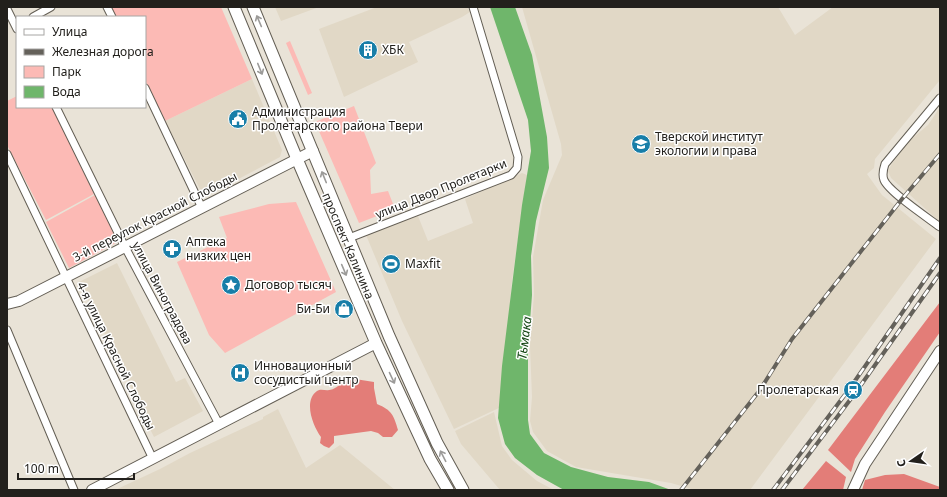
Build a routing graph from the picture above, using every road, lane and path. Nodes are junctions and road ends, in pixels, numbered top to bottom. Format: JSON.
{"nodes":[{"id":1,"x":51,"y":7,"type":"edge"},
{"id":2,"x":107,"y":7,"type":"edge"},
{"id":3,"x":234,"y":7,"type":"edge"},
{"id":4,"x":253,"y":7,"type":"edge"},
{"id":5,"x":473,"y":7,"type":"edge"},
{"id":6,"x":7,"y":9,"type":"edge"},
{"id":7,"x":35,"y":16,"type":"edge"},
{"id":8,"x":112,"y":16,"type":"edge"},
{"id":9,"x":16,"y":25,"type":"edge"},
{"id":10,"x":245,"y":33,"type":"junction"},
{"id":11,"x":266,"y":36,"type":"junction"},
{"id":12,"x":146,"y":90,"type":"edge"},
{"id":13,"x":940,"y":98,"type":"edge"},
{"id":14,"x":56,"y":108,"type":"edge"},
{"id":15,"x":313,"y":151,"type":"junction"},
{"id":16,"x":7,"y":154,"type":"edge"},
{"id":17,"x":297,"y":159,"type":"junction"},
{"id":18,"x":202,"y":208,"type":"junction"},
{"id":19,"x":940,"y":227,"type":"edge"},
{"id":20,"x":329,"y":234,"type":"junction"},
{"id":21,"x":349,"y":238,"type":"junction"},
{"id":22,"x":125,"y":247,"type":"junction"},
{"id":23,"x":66,"y":277,"type":"junction"},
{"id":24,"x":7,"y":304,"type":"edge"},
{"id":25,"x":7,"y":330,"type":"edge"},
{"id":26,"x":376,"y":343,"type":"junction"},
{"id":27,"x":394,"y":346,"type":"junction"},
{"id":28,"x":940,"y":351,"type":"edge"},
{"id":29,"x":219,"y":424,"type":"junction"},
{"id":30,"x":153,"y":459,"type":"junction"},
{"id":31,"x":74,"y":490,"type":"edge"},
{"id":32,"x":92,"y":490,"type":"edge"},
{"id":33,"x":448,"y":490,"type":"edge"},
{"id":34,"x":463,"y":490,"type":"edge"},
{"id":35,"x":853,"y":490,"type":"edge"}],
"edges":[{"from":1,"to":7,"type":"street"},
{"from":2,"to":8,"type":"street"},
{"from":3,"to":10,"type":"main road","name":"проспект Калинина"},
{"from":11,"to":4,"type":"main road","name":"проспект Калинина","one_way":true},
{"from":5,"to":21,"type":"street","name":"улица Двор Пролетарки"},
{"from":6,"to":9,"type":"street"},
{"from":10,"to":11,"type":"main road"},
{"from":10,"to":17,"type":"main road","name":"проспект Калинина","one_way":true},
{"from":11,"to":15,"type":"main road","name":"проспект Калинина"},
{"from":12,"to":18,"type":"street"},
{"from":13,"to":19,"type":"street"},
{"from":14,"to":22,"type":"street","name":"улица Виноградова"},
{"from":15,"to":17,"type":"street","name":"3-й переулок Красной Слободы"},
{"from":21,"to":15,"type":"main road","name":"проспект Калинина","one_way":true},
{"from":16,"to":23,"type":"street","name":"4-я улица Красной Слободы"},
{"from":17,"to":18,"type":"street","name":"3-й переулок Красной Слободы"},
{"from":17,"to":20,"type":"main road","name":"проспект Калинина"},
{"from":18,"to":22,"type":"street","name":"3-й переулок Красной Слободы"},
{"from":20,"to":21,"type":"main road"},
{"from":20,"to":26,"type":"main road","name":"проспект Калинина","one_way":true},
{"from":21,"to":27,"type":"main road","name":"проспект Калинина"},
{"from":22,"to":23,"type":"street","name":"3-й переулок Красной Слободы"},
{"from":22,"to":29,"type":"street","name":"улица Виноградова"},
{"from":23,"to":24,"type":"street","name":"3-й переулок Красной Слободы"},
{"from":23,"to":30,"type":"street","name":"4-я улица Красной Слободы"},
{"from":25,"to":31,"type":"street"},
{"from":26,"to":27,"type":"main road"},
{"from":26,"to":29,"type":"street"},
{"from":26,"to":33,"type":"main road","name":"проспект Калинина","one_way":true},
{"from":34,"to":27,"type":"main road","name":"проспект Калинина","one_way":true},
{"from":28,"to":35,"type":"street"},
{"from":29,"to":30,"type":"street"},
{"from":30,"to":32,"type":"street"}]}
